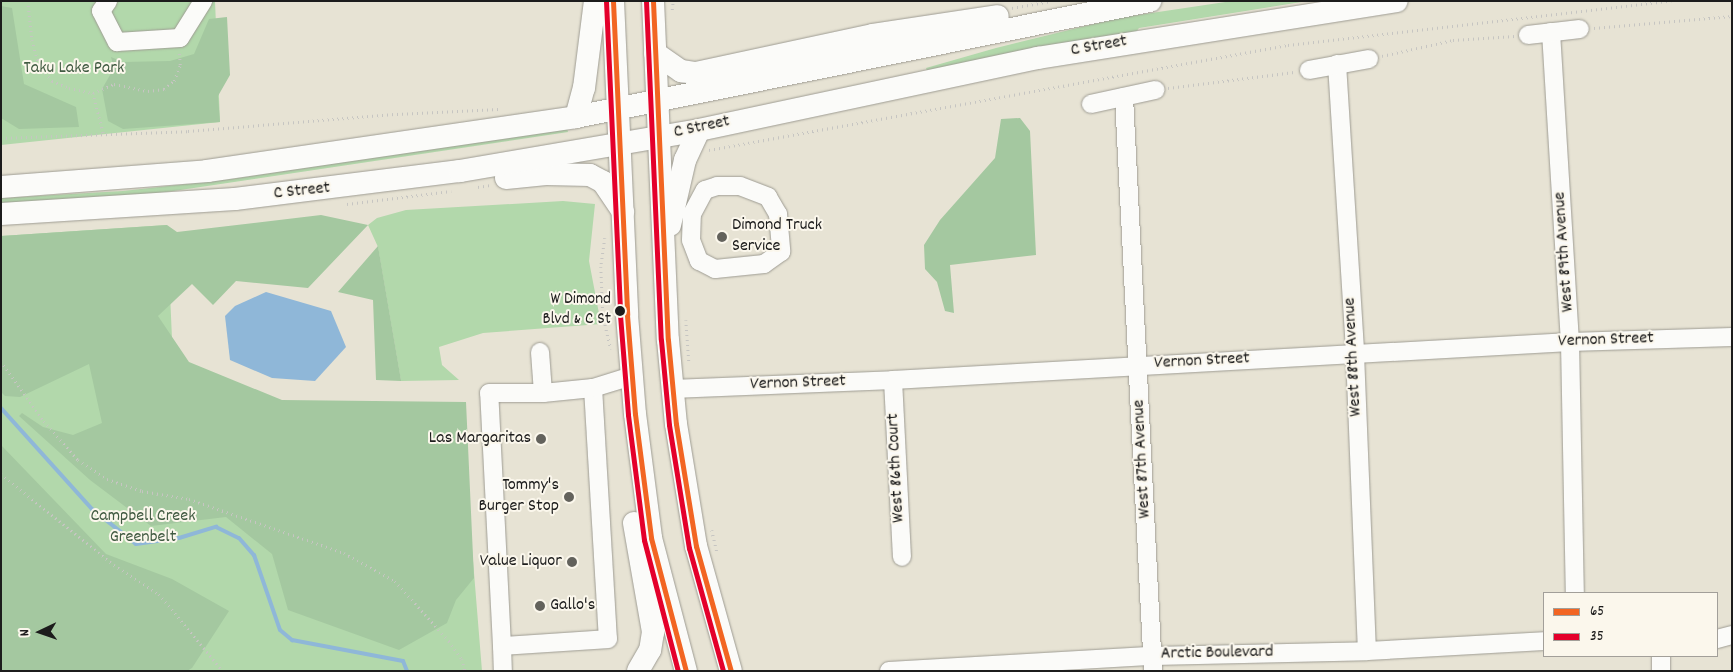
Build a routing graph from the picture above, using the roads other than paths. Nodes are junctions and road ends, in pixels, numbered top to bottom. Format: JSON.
{"nodes":[{"id":1,"x":108,"y":1,"type":"edge"},
{"id":2,"x":203,"y":1,"type":"edge"},
{"id":3,"x":595,"y":1,"type":"edge"},
{"id":4,"x":613,"y":1,"type":"edge"},
{"id":5,"x":653,"y":1,"type":"edge"},
{"id":6,"x":1150,"y":1,"type":"edge"},
{"id":7,"x":1397,"y":1,"type":"edge"},
{"id":8,"x":1091,"y":12,"type":"junction"},
{"id":9,"x":1580,"y":29,"type":"road end"},
{"id":10,"x":1551,"y":32,"type":"junction"},
{"id":11,"x":1528,"y":35,"type":"road end"},
{"id":12,"x":655,"y":53,"type":"junction"},
{"id":13,"x":1369,"y":59,"type":"road end"},
{"id":14,"x":1337,"y":64,"type":"junction"},
{"id":15,"x":1309,"y":70,"type":"road end"},
{"id":16,"x":1154,"y":90,"type":"road end"},
{"id":17,"x":1124,"y":98,"type":"junction"},
{"id":18,"x":657,"y":101,"type":"junction"},
{"id":19,"x":1091,"y":104,"type":"dead end"},
{"id":20,"x":618,"y":108,"type":"junction"},
{"id":21,"x":576,"y":117,"type":"junction"},
{"id":22,"x":658,"y":137,"type":"junction"},
{"id":23,"x":702,"y":141,"type":"junction"},
{"id":24,"x":620,"y":145,"type":"junction"},
{"id":25,"x":1,"y":187,"type":"edge"},
{"id":26,"x":310,"y":191,"type":"junction"},
{"id":27,"x":623,"y":212,"type":"junction"},
{"id":28,"x":1,"y":214,"type":"edge"},
{"id":29,"x":691,"y":240,"type":"junction"},
{"id":30,"x":664,"y":242,"type":"junction"},
{"id":31,"x":1732,"y":337,"type":"edge"},
{"id":32,"x":1570,"y":342,"type":"junction"},
{"id":33,"x":540,"y":352,"type":"dead end"},
{"id":34,"x":1355,"y":354,"type":"junction"},
{"id":35,"x":1139,"y":366,"type":"junction"},
{"id":36,"x":623,"y":378,"type":"junction"},
{"id":37,"x":893,"y":380,"type":"junction"},
{"id":38,"x":592,"y":388,"type":"junction"},
{"id":39,"x":681,"y":388,"type":"junction"},
{"id":40,"x":543,"y":394,"type":"junction"},
{"id":41,"x":635,"y":414,"type":"junction"},
{"id":42,"x":902,"y":556,"type":"dead end"},
{"id":43,"x":1575,"y":592,"type":"edge"},
{"id":44,"x":1732,"y":636,"type":"edge"},
{"id":45,"x":1718,"y":639,"type":"edge"},
{"id":46,"x":1543,"y":641,"type":"edge"},
{"id":47,"x":502,"y":646,"type":"junction"},
{"id":48,"x":1367,"y":650,"type":"junction"},
{"id":49,"x":1661,"y":657,"type":"edge"},
{"id":50,"x":1153,"y":663,"type":"edge"},
{"id":51,"x":962,"y":669,"type":"edge"},
{"id":52,"x":503,"y":671,"type":"edge"},
{"id":53,"x":638,"y":671,"type":"edge"},
{"id":54,"x":686,"y":671,"type":"edge"},
{"id":55,"x":731,"y":671,"type":"edge"},
{"id":56,"x":890,"y":671,"type":"edge"},
{"id":57,"x":1661,"y":671,"type":"edge"}],
"edges":[{"from":1,"to":2,"type":"street"},
{"from":3,"to":21,"type":"main road"},
{"from":4,"to":20,"type":"main road"},
{"from":5,"to":12,"type":"main road"},
{"from":6,"to":8,"type":"main road","name":"C Street"},
{"from":7,"to":23,"type":"main road","name":"C Street"},
{"from":8,"to":12,"type":"main road"},
{"from":8,"to":18,"type":"main road","name":"C Street"},
{"from":9,"to":10,"type":"street"},
{"from":10,"to":11,"type":"street"},
{"from":10,"to":32,"type":"street","name":"West 89th Avenue"},
{"from":12,"to":18,"type":"main road"},
{"from":13,"to":14,"type":"street"},
{"from":14,"to":15,"type":"street"},
{"from":14,"to":34,"type":"street","name":"West 88th Avenue"},
{"from":16,"to":17,"type":"street"},
{"from":17,"to":19,"type":"street"},
{"from":17,"to":35,"type":"street","name":"West 87th Avenue"},
{"from":18,"to":20,"type":"main road","name":"C Street"},
{"from":18,"to":22,"type":"main road"},
{"from":20,"to":21,"type":"main road","name":"C Street"},
{"from":20,"to":24,"type":"main road"},
{"from":21,"to":25,"type":"main road","name":"C Street"},
{"from":22,"to":23,"type":"main road","name":"C Street"},
{"from":22,"to":24,"type":"main road","name":"C Street"},
{"from":22,"to":30,"type":"main road"},
{"from":23,"to":30,"type":"main road"},
{"from":24,"to":26,"type":"main road","name":"C Street"},
{"from":24,"to":27,"type":"main road"},
{"from":26,"to":27,"type":"main road"},
{"from":26,"to":28,"type":"main road","name":"C Street"},
{"from":27,"to":36,"type":"main road"},
{"from":29,"to":29,"type":"street"},
{"from":29,"to":30,"type":"street"},
{"from":30,"to":39,"type":"main road"},
{"from":31,"to":32,"type":"street","name":"Vernon Street"},
{"from":32,"to":34,"type":"street","name":"Vernon Street"},
{"from":32,"to":43,"type":"street","name":"West 89th Avenue"},
{"from":33,"to":40,"type":"street"},
{"from":34,"to":35,"type":"street","name":"Vernon Street"},
{"from":34,"to":48,"type":"street","name":"West 88th Avenue"},
{"from":35,"to":37,"type":"street","name":"Vernon Street"},
{"from":35,"to":50,"type":"street","name":"West 87th Avenue"},
{"from":36,"to":38,"type":"street"},
{"from":36,"to":41,"type":"main road"},
{"from":37,"to":39,"type":"street","name":"Vernon Street"},
{"from":37,"to":42,"type":"street","name":"West 86th Court"},
{"from":38,"to":40,"type":"street"},
{"from":38,"to":47,"type":"street"},
{"from":39,"to":55,"type":"main road"},
{"from":40,"to":47,"type":"street"},
{"from":41,"to":53,"type":"main road"},
{"from":41,"to":54,"type":"main road"},
{"from":44,"to":45,"type":"street"},
{"from":46,"to":48,"type":"street","name":"Arctic Boulevard"},
{"from":47,"to":52,"type":"street"},
{"from":48,"to":50,"type":"street","name":"Arctic Boulevard"},
{"from":49,"to":57,"type":"street"},
{"from":50,"to":51,"type":"street","name":"Arctic Boulevard"},
{"from":51,"to":56,"type":"street","name":"Arctic Boulevard"}]}
